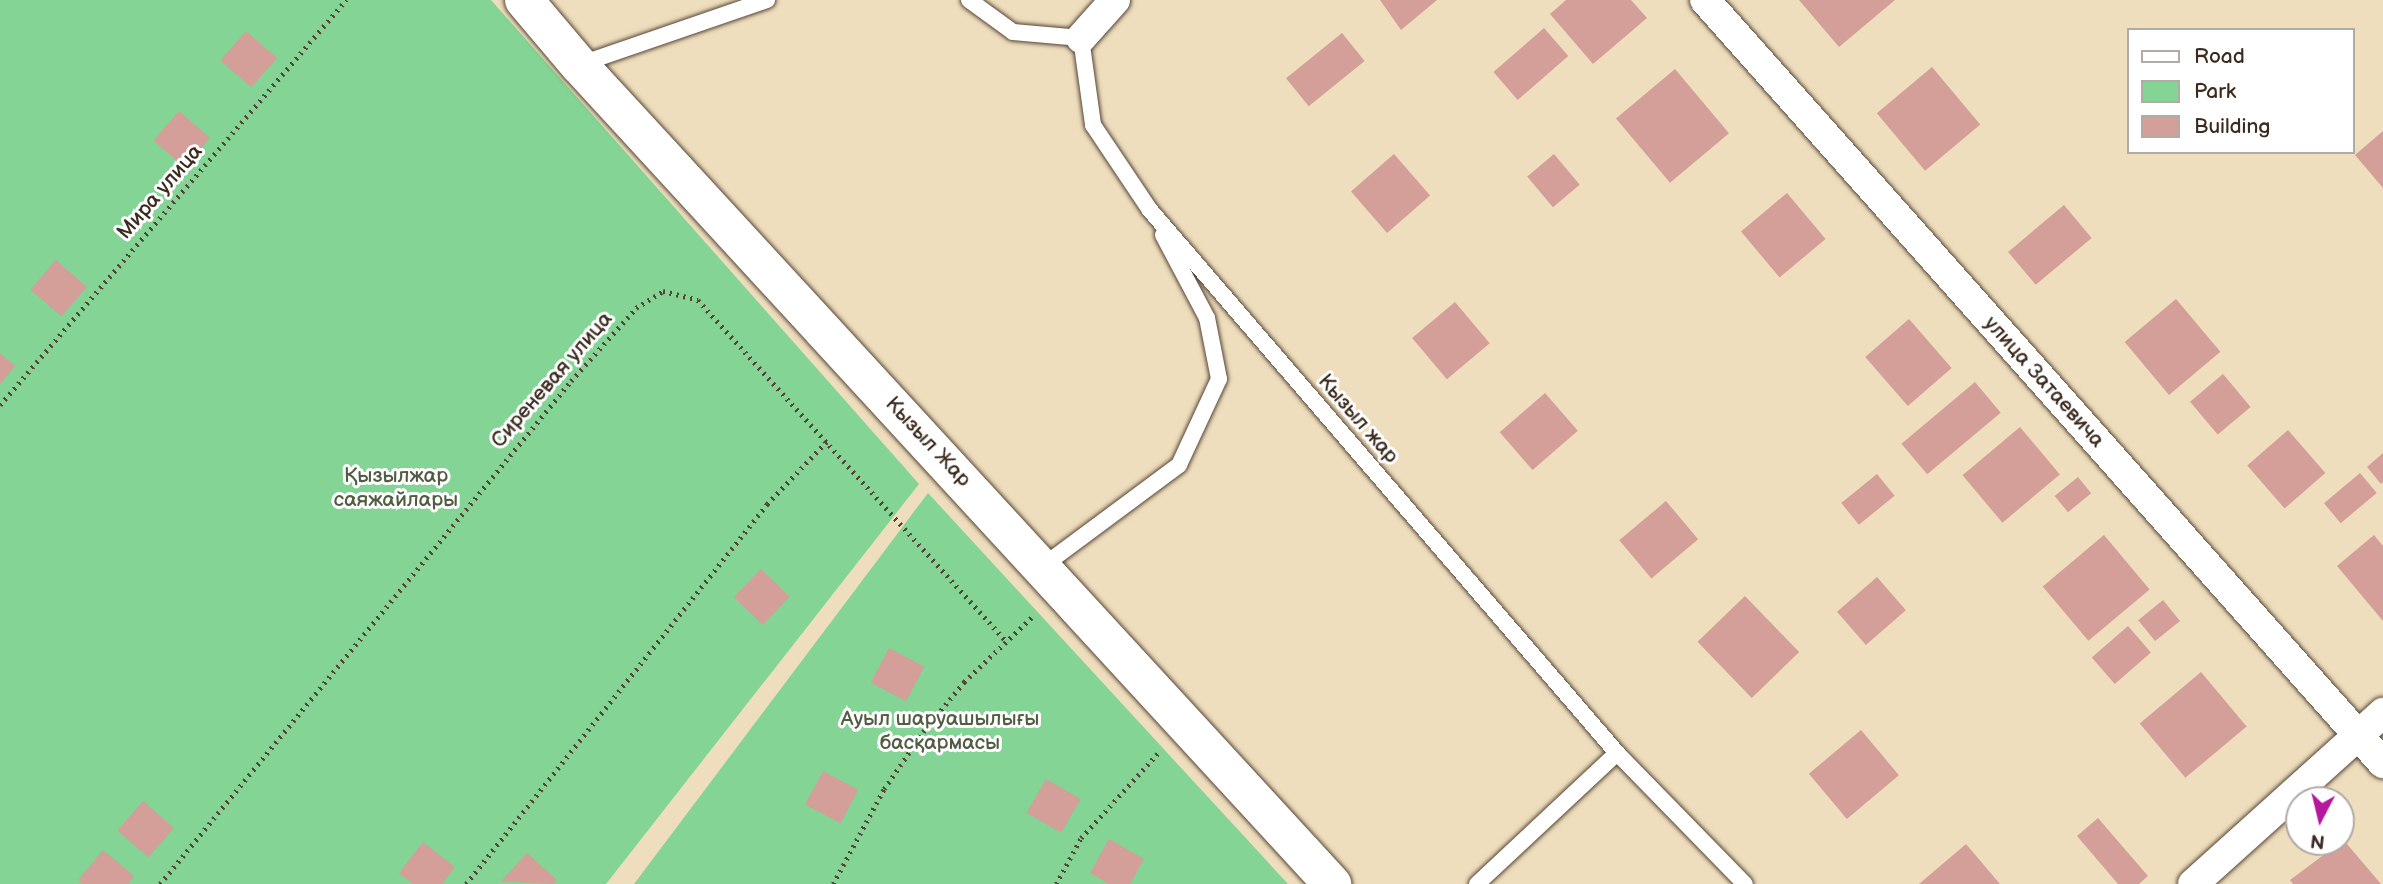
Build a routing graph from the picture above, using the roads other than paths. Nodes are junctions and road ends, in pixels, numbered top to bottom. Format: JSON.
{"nodes":[{"id":1,"x":524,"y":0,"type":"edge"},
{"id":2,"x":766,"y":0,"type":"edge"},
{"id":3,"x":969,"y":0,"type":"edge"},
{"id":4,"x":1115,"y":0,"type":"edge"},
{"id":5,"x":1705,"y":0,"type":"edge"},
{"id":6,"x":1081,"y":38,"type":"junction"},
{"id":7,"x":579,"y":65,"type":"junction"},
{"id":8,"x":1150,"y":210,"type":"junction"},
{"id":9,"x":1053,"y":577,"type":"junction"},
{"id":10,"x":2383,"y":713,"type":"edge"},
{"id":11,"x":2357,"y":735,"type":"junction"},
{"id":12,"x":1617,"y":753,"type":"junction"},
{"id":13,"x":2383,"y":763,"type":"edge"},
{"id":14,"x":1332,"y":884,"type":"edge"},
{"id":15,"x":1478,"y":884,"type":"edge"},
{"id":16,"x":1745,"y":884,"type":"edge"},
{"id":17,"x":2193,"y":884,"type":"edge"}],
"edges":[{"from":1,"to":7,"type":"main road","name":"Кызыл Жар"},
{"from":2,"to":7,"type":"lane"},
{"from":3,"to":6,"type":"lane"},
{"from":4,"to":6,"type":"street"},
{"from":5,"to":11,"type":"street","name":"улица Затаевича"},
{"from":6,"to":8,"type":"lane","name":"Кызыл жар"},
{"from":7,"to":9,"type":"main road","name":"Кызыл Жар"},
{"from":8,"to":9,"type":"lane"},
{"from":8,"to":12,"type":"lane","name":"Кызыл жар"},
{"from":9,"to":14,"type":"main road","name":"Кызыл Жар"},
{"from":10,"to":11,"type":"street"},
{"from":11,"to":13,"type":"street","name":"улица Затаевича"},
{"from":11,"to":17,"type":"street"},
{"from":12,"to":15,"type":"lane"},
{"from":12,"to":16,"type":"lane","name":"Кызыл жар"}]}
